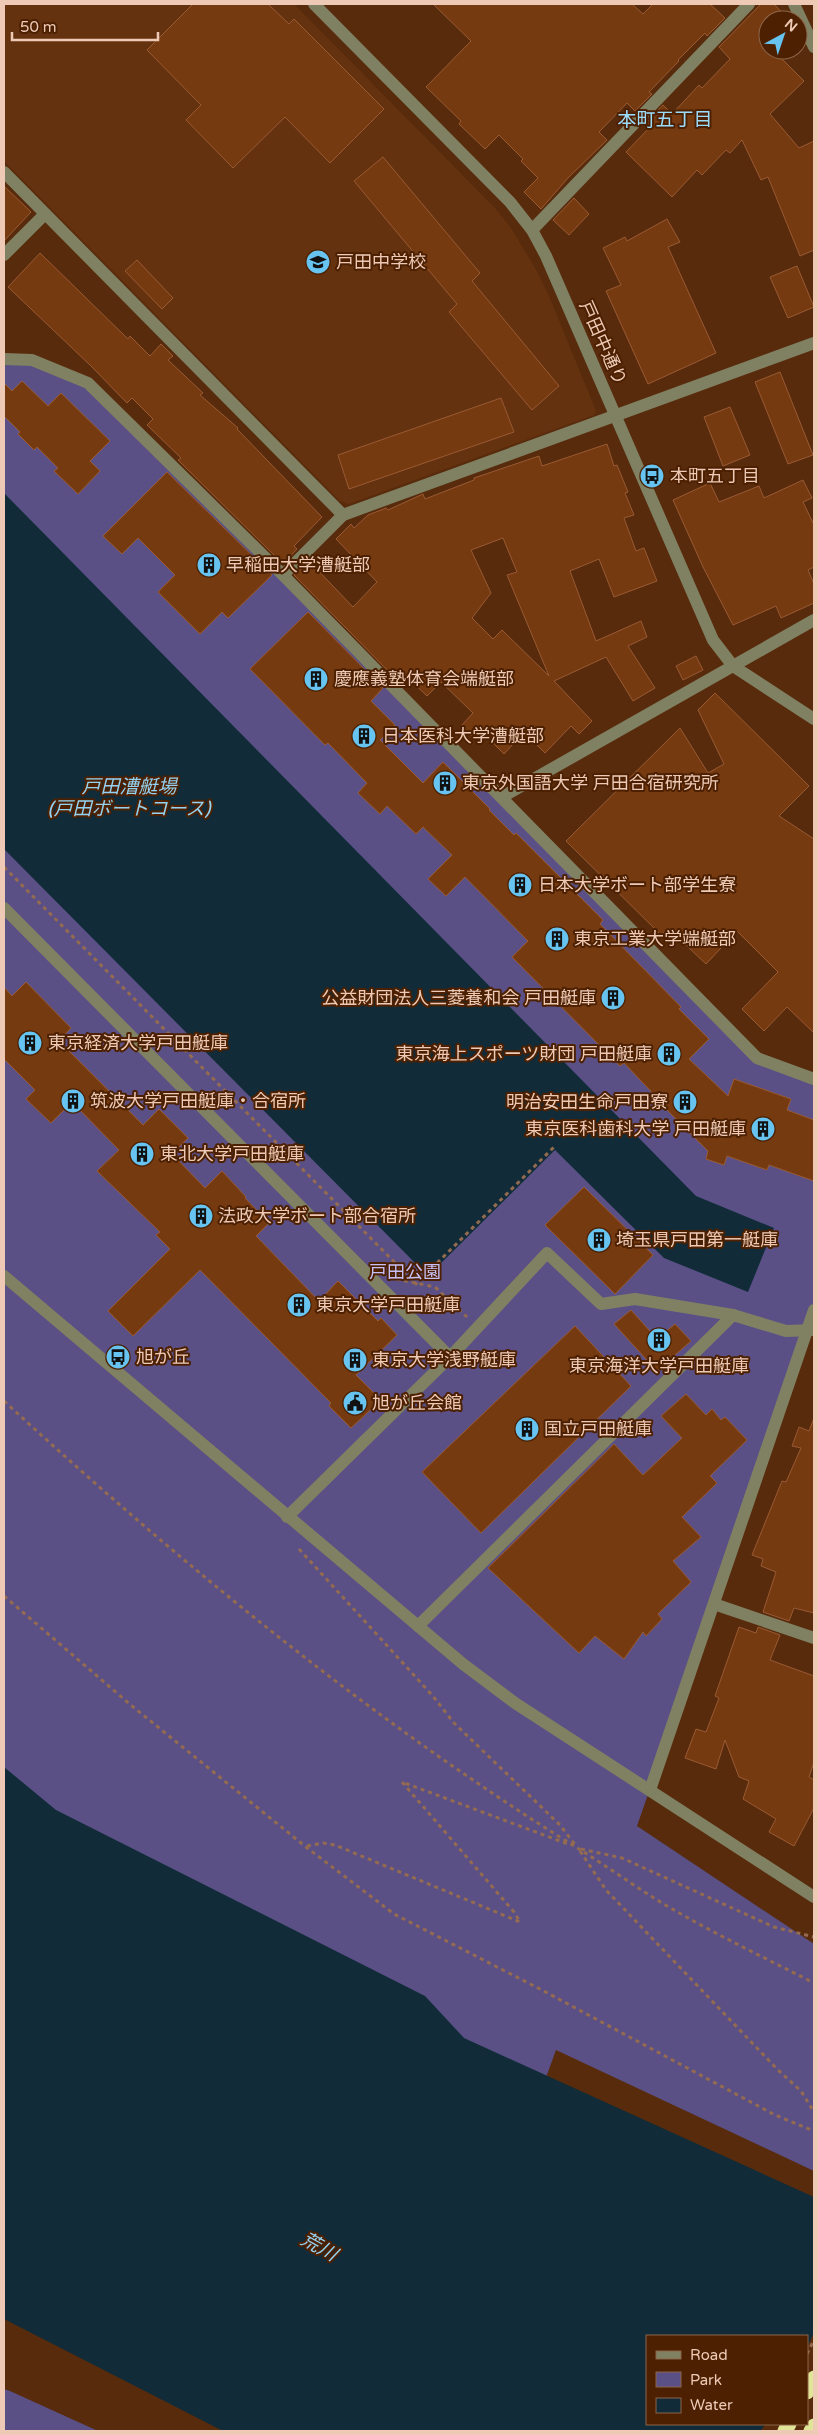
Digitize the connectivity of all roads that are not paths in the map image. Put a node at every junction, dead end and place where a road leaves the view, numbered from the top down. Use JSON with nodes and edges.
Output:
{"nodes":[{"id":1,"x":314,"y":4,"type":"edge"},
{"id":2,"x":749,"y":4,"type":"edge"},
{"id":3,"x":794,"y":4,"type":"edge"},
{"id":4,"x":814,"y":47,"type":"edge"},
{"id":5,"x":4,"y":172,"type":"edge"},
{"id":6,"x":45,"y":214,"type":"junction"},
{"id":7,"x":532,"y":230,"type":"junction"},
{"id":8,"x":4,"y":255,"type":"edge"},
{"id":9,"x":814,"y":343,"type":"edge"},
{"id":10,"x":4,"y":359,"type":"edge"},
{"id":11,"x":616,"y":415,"type":"junction"},
{"id":12,"x":342,"y":515,"type":"junction"},
{"id":13,"x":283,"y":575,"type":"junction"},
{"id":14,"x":814,"y":620,"type":"edge"},
{"id":15,"x":733,"y":666,"type":"junction"},
{"id":16,"x":814,"y":719,"type":"edge"},
{"id":17,"x":502,"y":796,"type":"junction"},
{"id":18,"x":4,"y":908,"type":"edge"},
{"id":19,"x":814,"y":1079,"type":"edge"},
{"id":20,"x":4,"y":1276,"type":"edge"},
{"id":21,"x":814,"y":1310,"type":"edge"},
{"id":22,"x":733,"y":1315,"type":"junction"},
{"id":23,"x":811,"y":1330,"type":"edge"},
{"id":24,"x":450,"y":1358,"type":"junction"},
{"id":25,"x":287,"y":1517,"type":"junction"},
{"id":26,"x":714,"y":1604,"type":"junction"},
{"id":27,"x":418,"y":1626,"type":"junction"},
{"id":28,"x":814,"y":1638,"type":"edge"},
{"id":29,"x":650,"y":1790,"type":"junction"},
{"id":30,"x":814,"y":1897,"type":"edge"},
{"id":31,"x":814,"y":2378,"type":"edge"},
{"id":32,"x":808,"y":2390,"type":"edge"},
{"id":33,"x":814,"y":2426,"type":"edge"},
{"id":34,"x":812,"y":2431,"type":"edge"}],
"edges":[{"from":1,"to":7,"type":"street","name":"戸田中通り"},
{"from":2,"to":7,"type":"street"},
{"from":3,"to":4,"type":"street"},
{"from":5,"to":6,"type":"street"},
{"from":6,"to":8,"type":"street"},
{"from":6,"to":12,"type":"street"},
{"from":7,"to":11,"type":"street","name":"戸田中通り"},
{"from":9,"to":11,"type":"street"},
{"from":10,"to":13,"type":"street"},
{"from":11,"to":12,"type":"street"},
{"from":11,"to":15,"type":"street","name":"戸田中通り"},
{"from":12,"to":13,"type":"street"},
{"from":13,"to":17,"type":"street"},
{"from":14,"to":15,"type":"street"},
{"from":15,"to":16,"type":"street","name":"戸田中通り"},
{"from":15,"to":17,"type":"street"},
{"from":17,"to":19,"type":"street"},
{"from":18,"to":24,"type":"street"},
{"from":20,"to":25,"type":"street"},
{"from":21,"to":23,"type":"street"},
{"from":22,"to":23,"type":"street"},
{"from":22,"to":24,"type":"street"},
{"from":22,"to":27,"type":"street"},
{"from":23,"to":26,"type":"street"},
{"from":24,"to":25,"type":"street"},
{"from":25,"to":27,"type":"street"},
{"from":26,"to":28,"type":"street"},
{"from":26,"to":29,"type":"street"},
{"from":27,"to":29,"type":"street"},
{"from":29,"to":30,"type":"street"},
{"from":31,"to":32,"type":"highway"},
{"from":33,"to":34,"type":"highway"}]}
